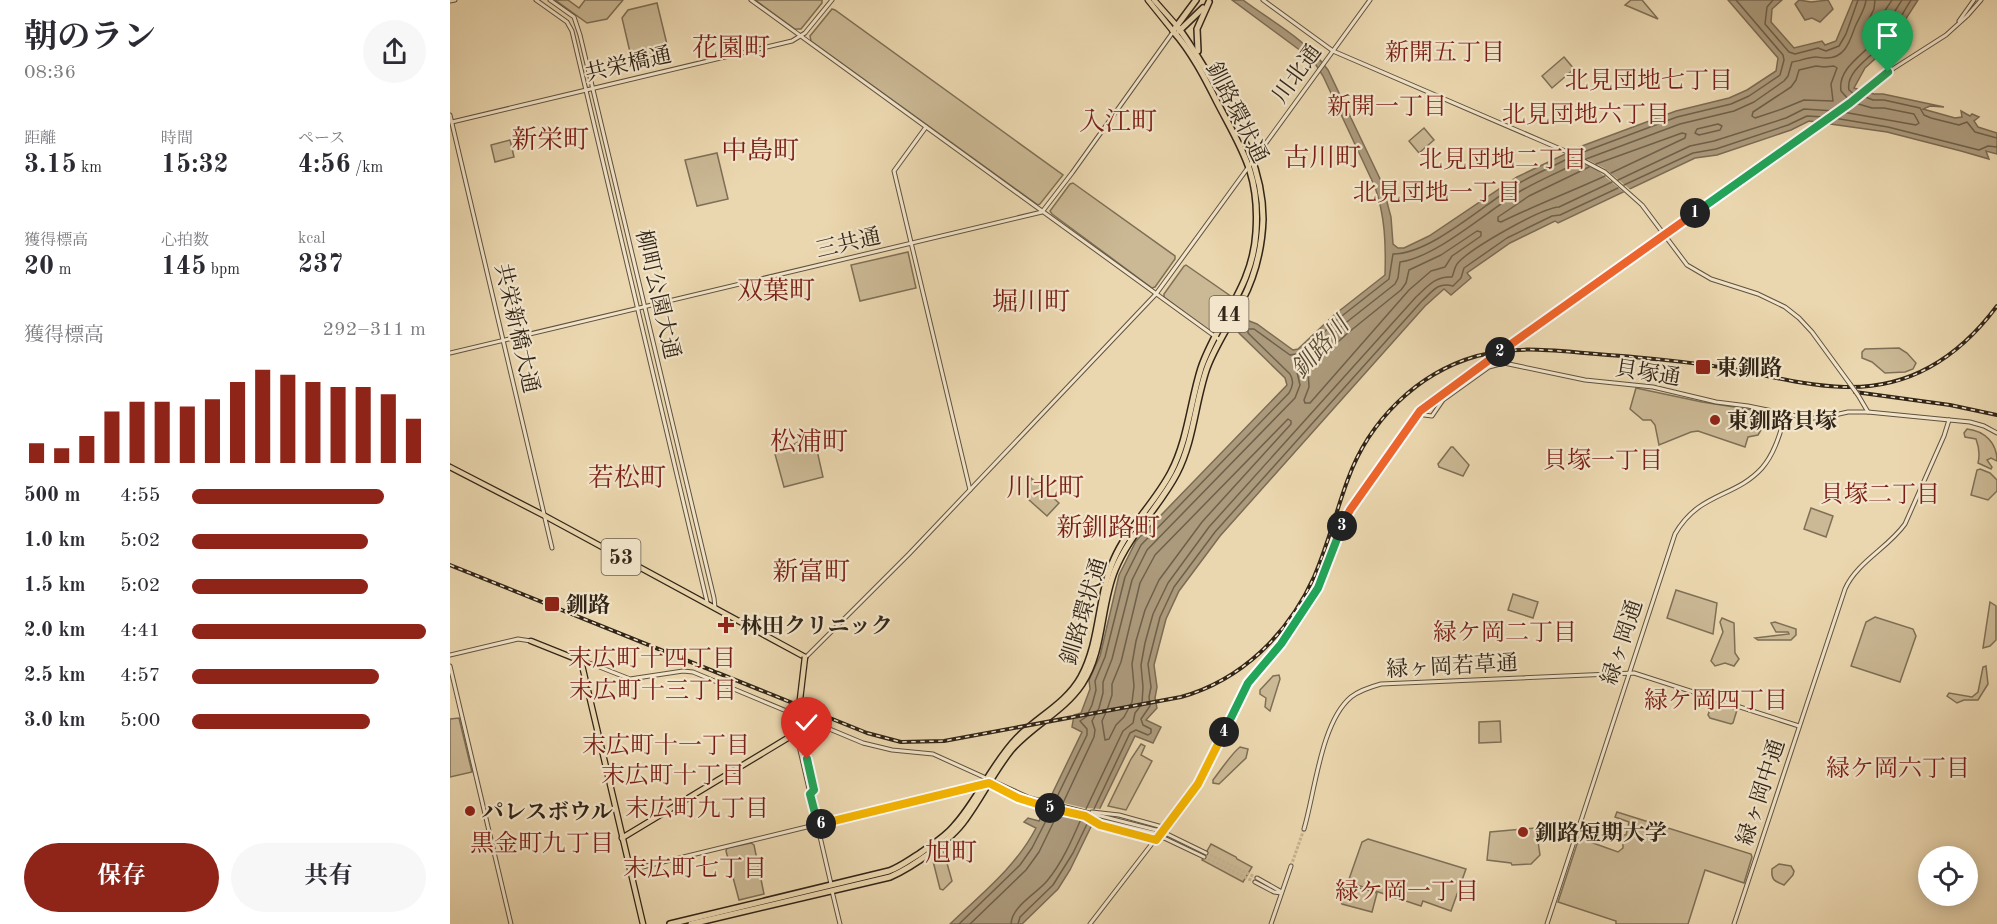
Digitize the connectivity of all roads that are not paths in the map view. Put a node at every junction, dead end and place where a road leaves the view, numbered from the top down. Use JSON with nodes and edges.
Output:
{"nodes":[{"id":1,"x":455,"y":0,"type":"edge"},
{"id":2,"x":536,"y":0,"type":"edge"},
{"id":3,"x":550,"y":0,"type":"edge"},
{"id":4,"x":751,"y":0,"type":"edge"},
{"id":5,"x":832,"y":0,"type":"edge"},
{"id":6,"x":1148,"y":0,"type":"edge"},
{"id":7,"x":1154,"y":0,"type":"edge"},
{"id":8,"x":1196,"y":0,"type":"edge"},
{"id":9,"x":1263,"y":0,"type":"edge"},
{"id":10,"x":1370,"y":0,"type":"edge"},
{"id":11,"x":1974,"y":0,"type":"edge"},
{"id":12,"x":1981,"y":0,"type":"edge"},
{"id":13,"x":450,"y":1,"type":"edge"},
{"id":14,"x":1209,"y":1,"type":"edge"},
{"id":15,"x":1954,"y":28,"type":"junction"},
{"id":16,"x":1175,"y":31,"type":"junction"},
{"id":17,"x":801,"y":36,"type":"junction"},
{"id":18,"x":1333,"y":51,"type":"junction"},
{"id":19,"x":1201,"y":62,"type":"junction"},
{"id":20,"x":592,"y":88,"type":"junction"},
{"id":21,"x":585,"y":89,"type":"junction"},
{"id":22,"x":450,"y":115,"type":"edge"},
{"id":23,"x":451,"y":122,"type":"edge"},
{"id":24,"x":926,"y":127,"type":"junction"},
{"id":25,"x":1253,"y":160,"type":"junction"},
{"id":26,"x":1250,"y":167,"type":"junction"},
{"id":27,"x":1042,"y":212,"type":"junction"},
{"id":28,"x":1664,"y":236,"type":"junction"},
{"id":29,"x":911,"y":244,"type":"junction"},
{"id":30,"x":1156,"y":294,"type":"junction"},
{"id":31,"x":645,"y":307,"type":"junction"},
{"id":32,"x":638,"y":309,"type":"junction"},
{"id":33,"x":1218,"y":339,"type":"junction"},
{"id":34,"x":503,"y":340,"type":"junction"},
{"id":35,"x":450,"y":353,"type":"edge"},
{"id":36,"x":1420,"y":411,"type":"junction"},
{"id":37,"x":1868,"y":412,"type":"junction"},
{"id":38,"x":1786,"y":414,"type":"junction"},
{"id":39,"x":1949,"y":420,"type":"junction"},
{"id":40,"x":1997,"y":433,"type":"edge"},
{"id":41,"x":450,"y":468,"type":"edge"},
{"id":42,"x":970,"y":490,"type":"junction"},
{"id":43,"x":545,"y":516,"type":"junction"},
{"id":44,"x":552,"y":548,"type":"dead end"},
{"id":45,"x":707,"y":604,"type":"junction"},
{"id":46,"x":715,"y":609,"type":"junction"},
{"id":47,"x":531,"y":641,"type":"joint"},
{"id":48,"x":450,"y":655,"type":"edge"},
{"id":49,"x":805,"y":657,"type":"junction"},
{"id":50,"x":581,"y":661,"type":"junction"},
{"id":51,"x":450,"y":666,"type":"edge"},
{"id":52,"x":1629,"y":673,"type":"junction"},
{"id":53,"x":1799,"y":726,"type":"junction"},
{"id":54,"x":796,"y":733,"type":"junction"},
{"id":55,"x":803,"y":740,"type":"dead end"},
{"id":56,"x":987,"y":781,"type":"junction"},
{"id":57,"x":810,"y":794,"type":"junction"},
{"id":58,"x":1086,"y":814,"type":"junction"},
{"id":59,"x":1102,"y":818,"type":"junction"},
{"id":60,"x":818,"y":825,"type":"junction"},
{"id":61,"x":1166,"y":828,"type":"junction"},
{"id":62,"x":1304,"y":829,"type":"tunnel mouth"},
{"id":63,"x":622,"y":838,"type":"junction"},
{"id":64,"x":1156,"y":840,"type":"junction"},
{"id":65,"x":1205,"y":855,"type":"tunnel mouth"},
{"id":66,"x":1291,"y":866,"type":"tunnel mouth"},
{"id":67,"x":630,"y":870,"type":"junction"},
{"id":68,"x":1256,"y":880,"type":"tunnel mouth"},
{"id":69,"x":832,"y":888,"type":"junction"},
{"id":70,"x":1281,"y":893,"type":"junction"},
{"id":71,"x":1093,"y":922,"type":"edge"},
{"id":72,"x":511,"y":924,"type":"edge"},
{"id":73,"x":643,"y":924,"type":"edge"},
{"id":74,"x":670,"y":924,"type":"edge"},
{"id":75,"x":691,"y":924,"type":"edge"},
{"id":76,"x":840,"y":924,"type":"edge"},
{"id":77,"x":1271,"y":924,"type":"edge"},
{"id":78,"x":1547,"y":924,"type":"edge"},
{"id":79,"x":1734,"y":924,"type":"edge"}],
"edges":[{"from":1,"to":13,"type":"street"},
{"from":2,"to":21,"type":"street","name":"柳町公園大通"},
{"from":3,"to":20,"type":"street","name":"柳町公園大通"},
{"from":4,"to":17,"type":"street"},
{"from":5,"to":17,"type":"street"},
{"from":6,"to":16,"type":"main road"},
{"from":7,"to":16,"type":"main road"},
{"from":8,"to":16,"type":"highway"},
{"from":9,"to":18,"type":"street"},
{"from":10,"to":18,"type":"street","name":"川北通"},
{"from":11,"to":15,"type":"street"},
{"from":12,"to":15,"type":"street"},
{"from":14,"to":16,"type":"highway","number":"44"},
{"from":14,"to":19,"type":"highway","number":"44"},
{"from":15,"to":28,"type":"street"},
{"from":16,"to":19,"type":"highway","name":"釧路環状通","number":"44"},
{"from":16,"to":26,"type":"highway","name":"釧路環状通","number":"44"},
{"from":16,"to":27,"type":"street"},
{"from":17,"to":20,"type":"street","name":"共栄橋通"},
{"from":17,"to":24,"type":"street"},
{"from":18,"to":25,"type":"street","name":"川北通"},
{"from":18,"to":28,"type":"street"},
{"from":19,"to":25,"type":"highway","name":"釧路環状通","number":"44"},
{"from":20,"to":21,"type":"street","name":"共栄橋通"},
{"from":20,"to":31,"type":"street","name":"柳町公園大通"},
{"from":21,"to":23,"type":"street","name":"共栄橋通"},
{"from":21,"to":32,"type":"street","name":"柳町公園大通"},
{"from":22,"to":23,"type":"street","name":"共栄新橋大通"},
{"from":23,"to":34,"type":"street","name":"共栄新橋大通"},
{"from":24,"to":27,"type":"street"},
{"from":24,"to":29,"type":"street"},
{"from":25,"to":26,"type":"street","name":"川北通"},
{"from":25,"to":33,"type":"highway","name":"釧路環状通","number":"44"},
{"from":26,"to":30,"type":"street","name":"川北通"},
{"from":26,"to":33,"type":"highway","name":"釧路環状通","number":"44"},
{"from":27,"to":29,"type":"street","name":"三共通"},
{"from":27,"to":30,"type":"street"},
{"from":28,"to":36,"type":"street","bridge":true},
{"from":28,"to":37,"type":"street","bridge":true},
{"from":29,"to":31,"type":"street","name":"三共通"},
{"from":29,"to":42,"type":"street"},
{"from":30,"to":33,"type":"street"},
{"from":30,"to":42,"type":"street","name":"川北通"},
{"from":31,"to":32,"type":"street","name":"三共通"},
{"from":31,"to":46,"type":"street","name":"柳町公園大通"},
{"from":32,"to":34,"type":"street","name":"三共通"},
{"from":32,"to":45,"type":"street","name":"柳町公園大通"},
{"from":33,"to":56,"type":"highway","name":"釧路環状通","number":"44"},
{"from":34,"to":35,"type":"street","name":"三共通"},
{"from":34,"to":43,"type":"street","name":"共栄新橋大通"},
{"from":36,"to":38,"type":"street","name":"貝塚通"},
{"from":36,"to":61,"type":"street"},
{"from":37,"to":38,"type":"street","name":"貝塚通"},
{"from":37,"to":39,"type":"street","name":"貝塚通"},
{"from":38,"to":52,"type":"street","name":"緑ヶ岡通"},
{"from":39,"to":40,"type":"street","name":"貝塚通"},
{"from":39,"to":53,"type":"street","name":"緑ヶ岡中通"},
{"from":41,"to":43,"type":"main road","number":"53"},
{"from":42,"to":49,"type":"street","name":"川北通"},
{"from":43,"to":44,"type":"street","name":"共栄新橋大通"},
{"from":43,"to":45,"type":"main road","number":"53"},
{"from":45,"to":46,"type":"main road","number":"53"},
{"from":46,"to":49,"type":"main road","number":"53"},
{"from":47,"to":48,"type":"street"},
{"from":47,"to":50,"type":"main road"},
{"from":49,"to":54,"type":"main road","bridge":true},
{"from":50,"to":56,"type":"street"},
{"from":50,"to":63,"type":"main road"},
{"from":51,"to":72,"type":"street"},
{"from":52,"to":53,"type":"street","name":"緑ヶ岡若草通"},
{"from":52,"to":62,"type":"street","name":"緑ヶ岡若草通"},
{"from":52,"to":78,"type":"street","name":"緑ヶ岡通"},
{"from":53,"to":79,"type":"street","name":"緑ヶ岡中通"},
{"from":54,"to":57,"type":"street"},
{"from":54,"to":63,"type":"main road"},
{"from":55,"to":57,"type":"street"},
{"from":56,"to":58,"type":"street"},
{"from":56,"to":60,"type":"street"},
{"from":56,"to":69,"type":"highway","name":"釧路環状通","number":"44"},
{"from":57,"to":60,"type":"street"},
{"from":58,"to":59,"type":"street"},
{"from":58,"to":59,"type":"street"},
{"from":59,"to":61,"type":"street"},
{"from":59,"to":64,"type":"street"},
{"from":59,"to":65,"type":"street","bridge":true},
{"from":60,"to":67,"type":"street"},
{"from":60,"to":69,"type":"street"},
{"from":61,"to":64,"type":"street"},
{"from":63,"to":67,"type":"main road"},
{"from":64,"to":71,"type":"street"},
{"from":66,"to":70,"type":"street"},
{"from":67,"to":73,"type":"main road"},
{"from":68,"to":70,"type":"street"},
{"from":69,"to":74,"type":"highway","name":"釧路環状通","number":"44"},
{"from":69,"to":75,"type":"highway","name":"釧路環状通","number":"44"},
{"from":69,"to":76,"type":"street"},
{"from":70,"to":77,"type":"street"}]}
